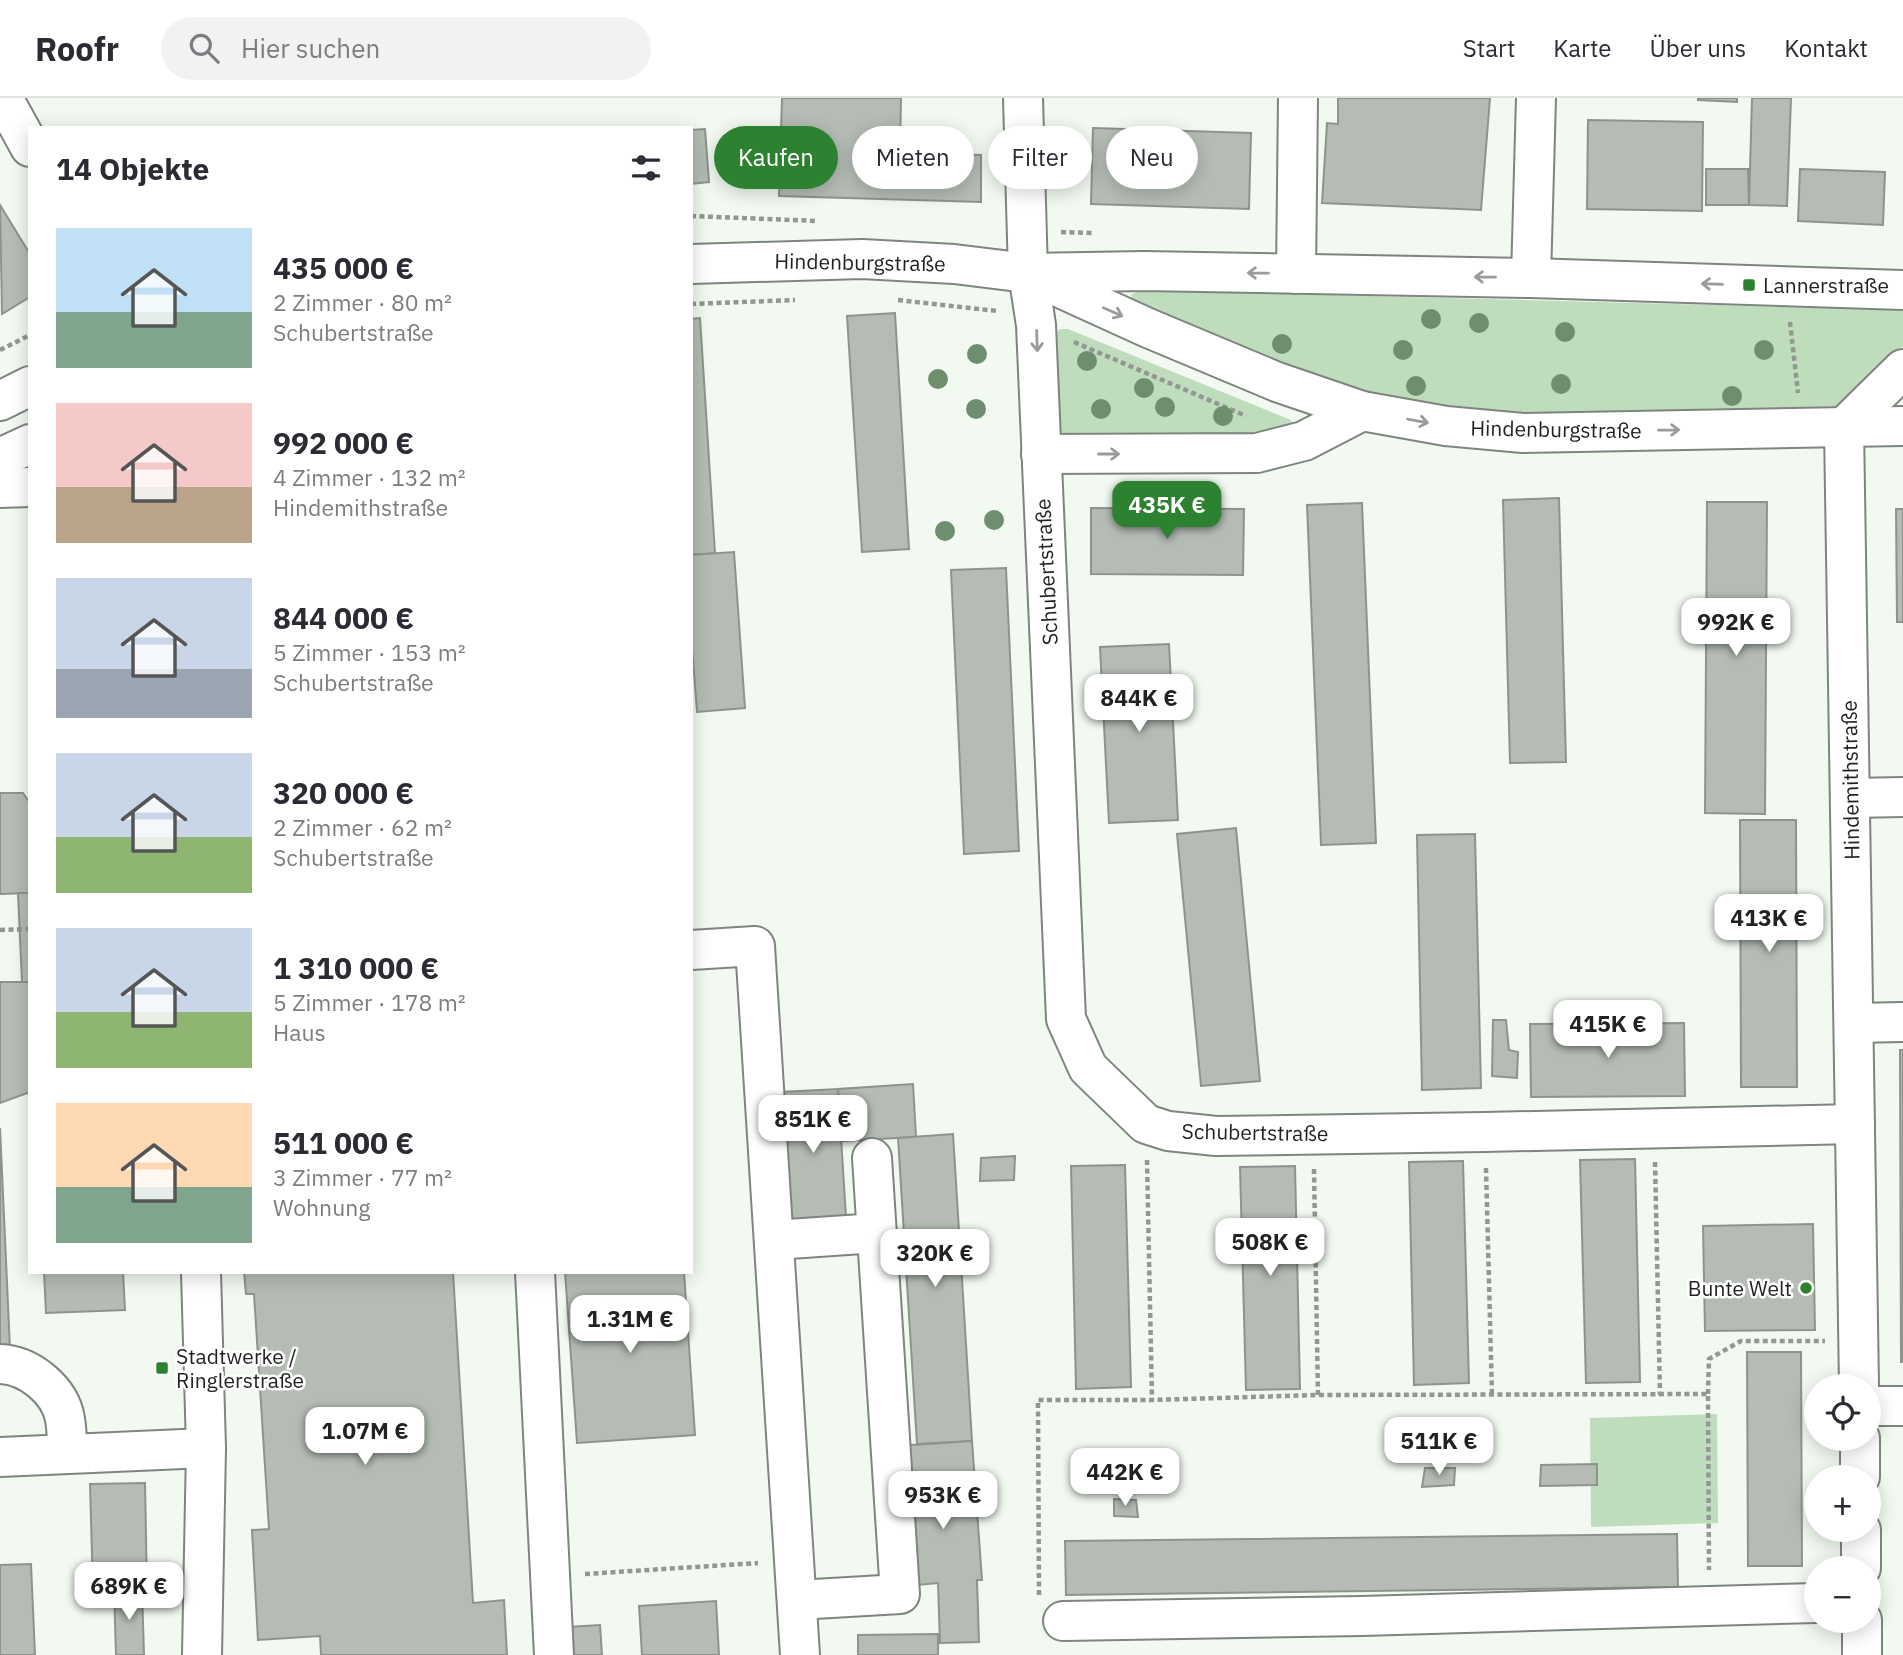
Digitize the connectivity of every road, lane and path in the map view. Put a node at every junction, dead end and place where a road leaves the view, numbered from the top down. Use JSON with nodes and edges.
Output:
{"nodes":[{"id":1,"x":4,"y":98,"type":"edge"},
{"id":2,"x":1023,"y":98,"type":"edge"},
{"id":3,"x":1298,"y":98,"type":"edge"},
{"id":4,"x":1536,"y":98,"type":"edge"},
{"id":5,"x":31,"y":126,"type":"edge"},
{"id":6,"x":28,"y":143,"type":"edge"},
{"id":7,"x":693,"y":264,"type":"edge"},
{"id":8,"x":1028,"y":273,"type":"junction"},
{"id":9,"x":1296,"y":274,"type":"junction"},
{"id":10,"x":1531,"y":278,"type":"junction"},
{"id":11,"x":1786,"y":285,"type":"junction"},
{"id":12,"x":1903,"y":290,"type":"edge"},
{"id":13,"x":28,"y":335,"type":"edge"},
{"id":14,"x":0,"y":349,"type":"edge"},
{"id":15,"x":1903,"y":369,"type":"edge"},
{"id":16,"x":28,"y":387,"type":"edge"},
{"id":17,"x":0,"y":401,"type":"edge"},
{"id":18,"x":1362,"y":411,"type":"junction"},
{"id":19,"x":1903,"y":426,"type":"edge"},
{"id":20,"x":1844,"y":427,"type":"junction"},
{"id":21,"x":1802,"y":428,"type":"junction"},
{"id":22,"x":28,"y":445,"type":"edge"},
{"id":23,"x":1041,"y":454,"type":"junction"},
{"id":24,"x":0,"y":458,"type":"edge"},
{"id":25,"x":28,"y":487,"type":"edge"},
{"id":26,"x":0,"y":488,"type":"edge"},
{"id":27,"x":1903,"y":797,"type":"edge"},
{"id":28,"x":1850,"y":798,"type":"junction"},
{"id":29,"x":0,"y":929,"type":"edge"},
{"id":30,"x":28,"y":929,"type":"edge"},
{"id":31,"x":693,"y":950,"type":"edge"},
{"id":32,"x":1854,"y":1023,"type":"junction"},
{"id":33,"x":1903,"y":1023,"type":"edge"},
{"id":34,"x":1146,"y":1124,"type":"junction"},
{"id":35,"x":1855,"y":1124,"type":"junction"},
{"id":36,"x":1654,"y":1129,"type":"junction"},
{"id":37,"x":1485,"y":1132,"type":"junction"},
{"id":38,"x":1313,"y":1133,"type":"junction"},
{"id":39,"x":873,"y":1157,"type":"dead end"},
{"id":40,"x":877,"y":1234,"type":"junction"},
{"id":41,"x":774,"y":1240,"type":"junction"},
{"id":42,"x":201,"y":1274,"type":"edge"},
{"id":43,"x":535,"y":1274,"type":"edge"},
{"id":44,"x":1858,"y":1341,"type":"junction"},
{"id":45,"x":0,"y":1364,"type":"edge"},
{"id":46,"x":1859,"y":1374,"type":"edge"},
{"id":47,"x":1708,"y":1394,"type":"junction"},
{"id":48,"x":1318,"y":1395,"type":"junction"},
{"id":49,"x":1660,"y":1395,"type":"junction"},
{"id":50,"x":1492,"y":1396,"type":"junction"},
{"id":51,"x":1152,"y":1400,"type":"junction"},
{"id":52,"x":1881,"y":1406,"type":"edge"},
{"id":53,"x":1903,"y":1406,"type":"edge"},
{"id":54,"x":206,"y":1448,"type":"junction"},
{"id":55,"x":67,"y":1453,"type":"junction"},
{"id":56,"x":0,"y":1457,"type":"edge"},
{"id":57,"x":794,"y":1561,"type":"junction"},
{"id":58,"x":551,"y":1576,"type":"junction"},
{"id":59,"x":796,"y":1600,"type":"junction"},
{"id":60,"x":1804,"y":1603,"type":"edge"},
{"id":61,"x":1709,"y":1606,"type":"junction"},
{"id":62,"x":1063,"y":1621,"type":"joint"},
{"id":63,"x":1861,"y":1633,"type":"edge"},
{"id":64,"x":202,"y":1655,"type":"edge"},
{"id":65,"x":554,"y":1655,"type":"edge"},
{"id":66,"x":800,"y":1655,"type":"edge"},
{"id":67,"x":1862,"y":1655,"type":"edge"}],
"edges":[{"from":1,"to":5,"type":"street"},
{"from":1,"to":6,"type":"street"},
{"from":2,"to":8,"type":"street","name":"Schubertstraße"},
{"from":3,"to":9,"type":"street"},
{"from":4,"to":10,"type":"street"},
{"from":7,"to":8,"type":"street","name":"Hindenburgstraße"},
{"from":9,"to":8,"type":"street","name":"Hindenburgstraße","one_way":true},
{"from":8,"to":18,"type":"street","name":"Hindenburgstraße","one_way":true},
{"from":8,"to":23,"type":"street","name":"Schubertstraße","one_way":true},
{"from":10,"to":9,"type":"street","name":"Hindenburgstraße","one_way":true},
{"from":11,"to":10,"type":"street","name":"Hindenburgstraße","one_way":true},
{"from":11,"to":12,"type":"street","name":"Hindenburgstraße"},
{"from":11,"to":21,"type":"path"},
{"from":13,"to":14,"type":"path"},
{"from":15,"to":20,"type":"street"},
{"from":16,"to":17,"type":"street"},
{"from":18,"to":21,"type":"street","name":"Hindenburgstraße","one_way":true},
{"from":23,"to":18,"type":"street","one_way":true},
{"from":19,"to":20,"type":"street","name":"Hindenburgstraße"},
{"from":20,"to":21,"type":"street","name":"Hindenburgstraße"},
{"from":20,"to":28,"type":"street","name":"Hindemithstraße"},
{"from":22,"to":24,"type":"street"},
{"from":23,"to":34,"type":"street","name":"Schubertstraße"},
{"from":25,"to":26,"type":"street"},
{"from":27,"to":28,"type":"street"},
{"from":28,"to":32,"type":"street","name":"Hindemithstraße"},
{"from":29,"to":30,"type":"path"},
{"from":31,"to":41,"type":"street"},
{"from":32,"to":33,"type":"street"},
{"from":32,"to":35,"type":"street","name":"Hindemithstraße"},
{"from":34,"to":38,"type":"street","name":"Schubertstraße"},
{"from":34,"to":51,"type":"path"},
{"from":35,"to":36,"type":"street","name":"Schubertstraße"},
{"from":35,"to":44,"type":"street","name":"Hindemithstraße"},
{"from":36,"to":37,"type":"street","name":"Schubertstraße"},
{"from":36,"to":49,"type":"path"},
{"from":37,"to":38,"type":"street","name":"Schubertstraße"},
{"from":37,"to":50,"type":"path"},
{"from":38,"to":48,"type":"path"},
{"from":39,"to":40,"type":"street"},
{"from":40,"to":41,"type":"street"},
{"from":40,"to":59,"type":"street"},
{"from":41,"to":57,"type":"street"},
{"from":42,"to":54,"type":"street"},
{"from":43,"to":58,"type":"street"},
{"from":44,"to":46,"type":"street","name":"Hindemithstraße"},
{"from":44,"to":47,"type":"path"},
{"from":45,"to":55,"type":"street"},
{"from":47,"to":49,"type":"path"},
{"from":47,"to":61,"type":"path"},
{"from":48,"to":50,"type":"path"},
{"from":48,"to":51,"type":"path"},
{"from":49,"to":50,"type":"path"},
{"from":51,"to":62,"type":"path"},
{"from":52,"to":53,"type":"street"},
{"from":54,"to":55,"type":"street"},
{"from":54,"to":64,"type":"street"},
{"from":55,"to":56,"type":"street"},
{"from":57,"to":58,"type":"path"},
{"from":57,"to":59,"type":"street"},
{"from":58,"to":65,"type":"street"},
{"from":59,"to":66,"type":"street"},
{"from":60,"to":61,"type":"street"},
{"from":61,"to":62,"type":"street"},
{"from":63,"to":67,"type":"street"}]}
